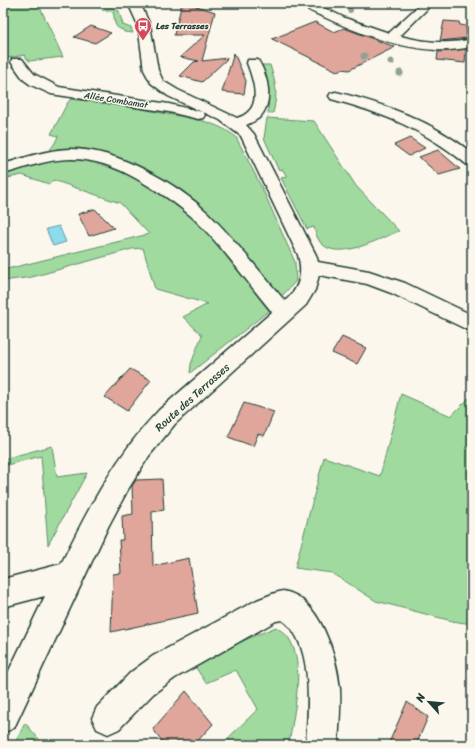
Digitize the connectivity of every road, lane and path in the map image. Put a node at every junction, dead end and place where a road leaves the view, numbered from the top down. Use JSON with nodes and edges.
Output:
{"nodes":[{"id":1,"x":134,"y":3,"type":"edge"},
{"id":2,"x":306,"y":3,"type":"edge"},
{"id":3,"x":424,"y":3,"type":"edge"},
{"id":4,"x":392,"y":37,"type":"junction"},
{"id":5,"x":472,"y":43,"type":"edge"},
{"id":6,"x":17,"y":62,"type":"dead end"},
{"id":7,"x":253,"y":64,"type":"dead end"},
{"id":8,"x":336,"y":96,"type":"dead end"},
{"id":9,"x":230,"y":120,"type":"junction"},
{"id":10,"x":472,"y":161,"type":"edge"},
{"id":11,"x":3,"y":169,"type":"edge"},
{"id":12,"x":310,"y":267,"type":"junction"},
{"id":13,"x":284,"y":313,"type":"junction"},
{"id":14,"x":472,"y":324,"type":"edge"},
{"id":15,"x":70,"y":576,"type":"junction"},
{"id":16,"x":3,"y":593,"type":"edge"},
{"id":17,"x":3,"y":717,"type":"edge"},
{"id":18,"x":108,"y":718,"type":"dead end"},
{"id":19,"x":322,"y":745,"type":"edge"}],
"edges":[{"from":1,"to":9,"type":"street"},
{"from":2,"to":4,"type":"street"},
{"from":3,"to":4,"type":"street"},
{"from":4,"to":5,"type":"street"},
{"from":6,"to":9,"type":"street","name":"Allée Combamat"},
{"from":7,"to":9,"type":"street"},
{"from":8,"to":10,"type":"street"},
{"from":9,"to":12,"type":"street","name":"Route des Terrasses"},
{"from":11,"to":13,"type":"street"},
{"from":12,"to":13,"type":"street","name":"Route des Terrasses"},
{"from":12,"to":14,"type":"street"},
{"from":13,"to":15,"type":"street","name":"Route des Terrasses"},
{"from":15,"to":16,"type":"street"},
{"from":15,"to":17,"type":"street","name":"Route des Terrasses"},
{"from":18,"to":19,"type":"street"}]}
